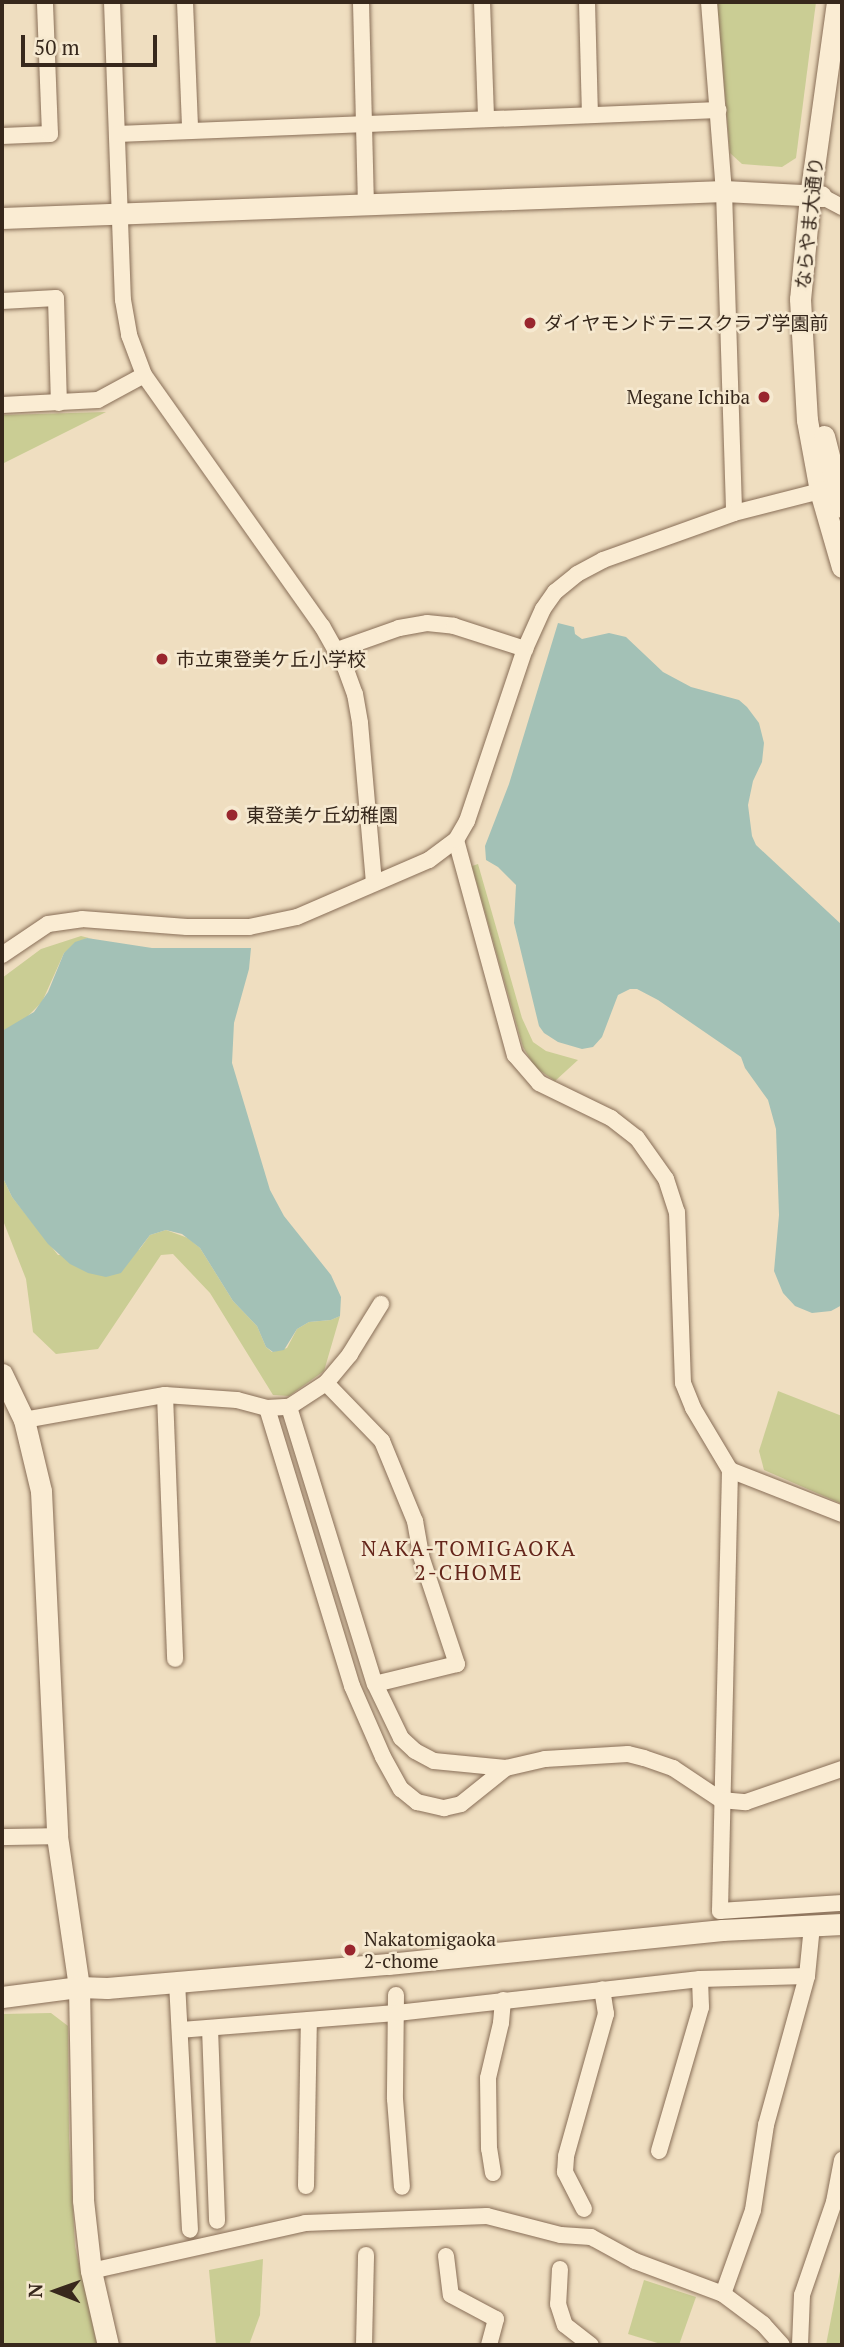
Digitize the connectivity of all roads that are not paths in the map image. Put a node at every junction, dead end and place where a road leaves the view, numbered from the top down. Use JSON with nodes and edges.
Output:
{"nodes":[{"id":1,"x":45,"y":2,"type":"edge"},
{"id":2,"x":112,"y":2,"type":"edge"},
{"id":3,"x":185,"y":2,"type":"edge"},
{"id":4,"x":361,"y":2,"type":"edge"},
{"id":5,"x":482,"y":2,"type":"edge"},
{"id":6,"x":587,"y":2,"type":"edge"},
{"id":7,"x":709,"y":2,"type":"edge"},
{"id":8,"x":837,"y":2,"type":"edge"},
{"id":9,"x":842,"y":55,"type":"edge"},
{"id":10,"x":719,"y":110,"type":"junction"},
{"id":11,"x":590,"y":116,"type":"junction"},
{"id":12,"x":486,"y":119,"type":"junction"},
{"id":13,"x":365,"y":124,"type":"junction"},
{"id":14,"x":190,"y":129,"type":"junction"},
{"id":15,"x":117,"y":134,"type":"junction"},
{"id":16,"x":2,"y":136,"type":"edge"},
{"id":17,"x":724,"y":191,"type":"junction"},
{"id":18,"x":815,"y":196,"type":"junction"},
{"id":19,"x":366,"y":205,"type":"junction"},
{"id":20,"x":842,"y":206,"type":"edge"},
{"id":21,"x":121,"y":213,"type":"junction"},
{"id":22,"x":2,"y":218,"type":"edge"},
{"id":23,"x":2,"y":301,"type":"edge"},
{"id":24,"x":144,"y":375,"type":"junction"},
{"id":25,"x":59,"y":403,"type":"junction"},
{"id":26,"x":2,"y":405,"type":"edge"},
{"id":27,"x":820,"y":491,"type":"junction"},
{"id":28,"x":842,"y":503,"type":"edge"},
{"id":29,"x":734,"y":513,"type":"junction"},
{"id":30,"x":842,"y":567,"type":"edge"},
{"id":31,"x":525,"y":649,"type":"junction"},
{"id":32,"x":337,"y":650,"type":"junction"},
{"id":33,"x":456,"y":840,"type":"junction"},
{"id":34,"x":374,"y":882,"type":"junction"},
{"id":35,"x":2,"y":955,"type":"edge"},
{"id":36,"x":381,"y":1304,"type":"dead end"},
{"id":37,"x":2,"y":1374,"type":"edge"},
{"id":38,"x":326,"y":1383,"type":"junction"},
{"id":39,"x":165,"y":1395,"type":"junction"},
{"id":40,"x":289,"y":1407,"type":"junction"},
{"id":41,"x":267,"y":1408,"type":"junction"},
{"id":42,"x":24,"y":1420,"type":"junction"},
{"id":43,"x":730,"y":1470,"type":"junction"},
{"id":44,"x":842,"y":1514,"type":"edge"},
{"id":45,"x":175,"y":1658,"type":"dead end"},
{"id":46,"x":375,"y":1684,"type":"junction"},
{"id":47,"x":506,"y":1768,"type":"junction"},
{"id":48,"x":842,"y":1769,"type":"edge"},
{"id":49,"x":722,"y":1800,"type":"junction"},
{"id":50,"x":57,"y":1836,"type":"junction"},
{"id":51,"x":2,"y":1837,"type":"edge"},
{"id":52,"x":842,"y":1903,"type":"edge"},
{"id":53,"x":842,"y":1924,"type":"edge"},
{"id":54,"x":811,"y":1926,"type":"junction"},
{"id":55,"x":807,"y":1976,"type":"junction"},
{"id":56,"x":699,"y":1979,"type":"junction"},
{"id":57,"x":177,"y":1982,"type":"junction"},
{"id":58,"x":79,"y":1987,"type":"junction"},
{"id":59,"x":602,"y":1989,"type":"junction"},
{"id":60,"x":396,"y":1995,"type":"dead end"},
{"id":61,"x":2,"y":1997,"type":"edge"},
{"id":62,"x":503,"y":2000,"type":"junction"},
{"id":63,"x":397,"y":2013,"type":"junction"},
{"id":64,"x":309,"y":2020,"type":"junction"},
{"id":65,"x":210,"y":2028,"type":"junction"},
{"id":66,"x":180,"y":2030,"type":"junction"},
{"id":67,"x":659,"y":2151,"type":"dead end"},
{"id":68,"x":842,"y":2160,"type":"edge"},
{"id":69,"x":493,"y":2174,"type":"dead end"},
{"id":70,"x":306,"y":2186,"type":"dead end"},
{"id":71,"x":402,"y":2187,"type":"dead end"},
{"id":72,"x":584,"y":2209,"type":"dead end"},
{"id":73,"x":217,"y":2221,"type":"dead end"},
{"id":74,"x":190,"y":2230,"type":"dead end"},
{"id":75,"x":366,"y":2255,"type":"dead end"},
{"id":76,"x":446,"y":2256,"type":"dead end"},
{"id":77,"x":560,"y":2269,"type":"dead end"},
{"id":78,"x":91,"y":2271,"type":"junction"},
{"id":79,"x":723,"y":2294,"type":"junction"},
{"id":80,"x":108,"y":2345,"type":"edge"},
{"id":81,"x":364,"y":2345,"type":"edge"},
{"id":82,"x":489,"y":2345,"type":"edge"},
{"id":83,"x":591,"y":2345,"type":"edge"},
{"id":84,"x":782,"y":2345,"type":"edge"},
{"id":85,"x":800,"y":2345,"type":"edge"}],
"edges":[{"from":1,"to":16,"type":"street"},
{"from":2,"to":15,"type":"street"},
{"from":3,"to":14,"type":"street"},
{"from":4,"to":13,"type":"street"},
{"from":5,"to":12,"type":"street"},
{"from":6,"to":11,"type":"street"},
{"from":7,"to":10,"type":"street"},
{"from":8,"to":18,"type":"street","name":"ならやま大通り"},
{"from":9,"to":18,"type":"street"},
{"from":10,"to":11,"type":"street"},
{"from":10,"to":17,"type":"street"},
{"from":11,"to":12,"type":"street"},
{"from":12,"to":13,"type":"street"},
{"from":13,"to":14,"type":"street"},
{"from":13,"to":19,"type":"street"},
{"from":14,"to":15,"type":"street"},
{"from":15,"to":21,"type":"street"},
{"from":17,"to":18,"type":"street"},
{"from":17,"to":19,"type":"street"},
{"from":17,"to":29,"type":"street"},
{"from":18,"to":20,"type":"street"},
{"from":18,"to":27,"type":"street","name":"ならやま大通り"},
{"from":18,"to":28,"type":"street"},
{"from":19,"to":21,"type":"street"},
{"from":21,"to":22,"type":"street"},
{"from":21,"to":24,"type":"street"},
{"from":23,"to":25,"type":"street"},
{"from":24,"to":25,"type":"street"},
{"from":24,"to":32,"type":"street"},
{"from":25,"to":26,"type":"street"},
{"from":27,"to":28,"type":"street"},
{"from":27,"to":29,"type":"street"},
{"from":27,"to":30,"type":"street","name":"ならやま大通り"},
{"from":29,"to":31,"type":"street"},
{"from":31,"to":32,"type":"street"},
{"from":31,"to":33,"type":"street"},
{"from":32,"to":34,"type":"street"},
{"from":33,"to":34,"type":"street"},
{"from":33,"to":43,"type":"street"},
{"from":34,"to":35,"type":"street"},
{"from":36,"to":38,"type":"street"},
{"from":37,"to":42,"type":"street"},
{"from":38,"to":40,"type":"street"},
{"from":38,"to":46,"type":"street"},
{"from":39,"to":41,"type":"street"},
{"from":39,"to":42,"type":"street"},
{"from":39,"to":45,"type":"street"},
{"from":40,"to":41,"type":"street"},
{"from":40,"to":46,"type":"street"},
{"from":41,"to":47,"type":"street"},
{"from":42,"to":50,"type":"street"},
{"from":43,"to":44,"type":"street"},
{"from":43,"to":49,"type":"street"},
{"from":46,"to":47,"type":"street"},
{"from":47,"to":49,"type":"street"},
{"from":48,"to":49,"type":"street"},
{"from":49,"to":52,"type":"street"},
{"from":50,"to":51,"type":"street"},
{"from":50,"to":58,"type":"street"},
{"from":53,"to":54,"type":"street"},
{"from":54,"to":55,"type":"street"},
{"from":54,"to":57,"type":"street"},
{"from":55,"to":56,"type":"street"},
{"from":55,"to":79,"type":"street"},
{"from":56,"to":59,"type":"street"},
{"from":56,"to":67,"type":"street"},
{"from":57,"to":58,"type":"street"},
{"from":57,"to":66,"type":"street"},
{"from":58,"to":61,"type":"street"},
{"from":58,"to":78,"type":"street"},
{"from":59,"to":62,"type":"street"},
{"from":59,"to":72,"type":"street"},
{"from":60,"to":63,"type":"street"},
{"from":62,"to":63,"type":"street"},
{"from":62,"to":69,"type":"street"},
{"from":63,"to":64,"type":"street"},
{"from":63,"to":71,"type":"street"},
{"from":64,"to":65,"type":"street"},
{"from":64,"to":70,"type":"street"},
{"from":65,"to":66,"type":"street"},
{"from":65,"to":73,"type":"street"},
{"from":66,"to":74,"type":"street"},
{"from":68,"to":85,"type":"street"},
{"from":75,"to":81,"type":"street"},
{"from":76,"to":82,"type":"street"},
{"from":77,"to":83,"type":"street"},
{"from":78,"to":79,"type":"street"},
{"from":78,"to":80,"type":"street"},
{"from":79,"to":84,"type":"street"}]}
